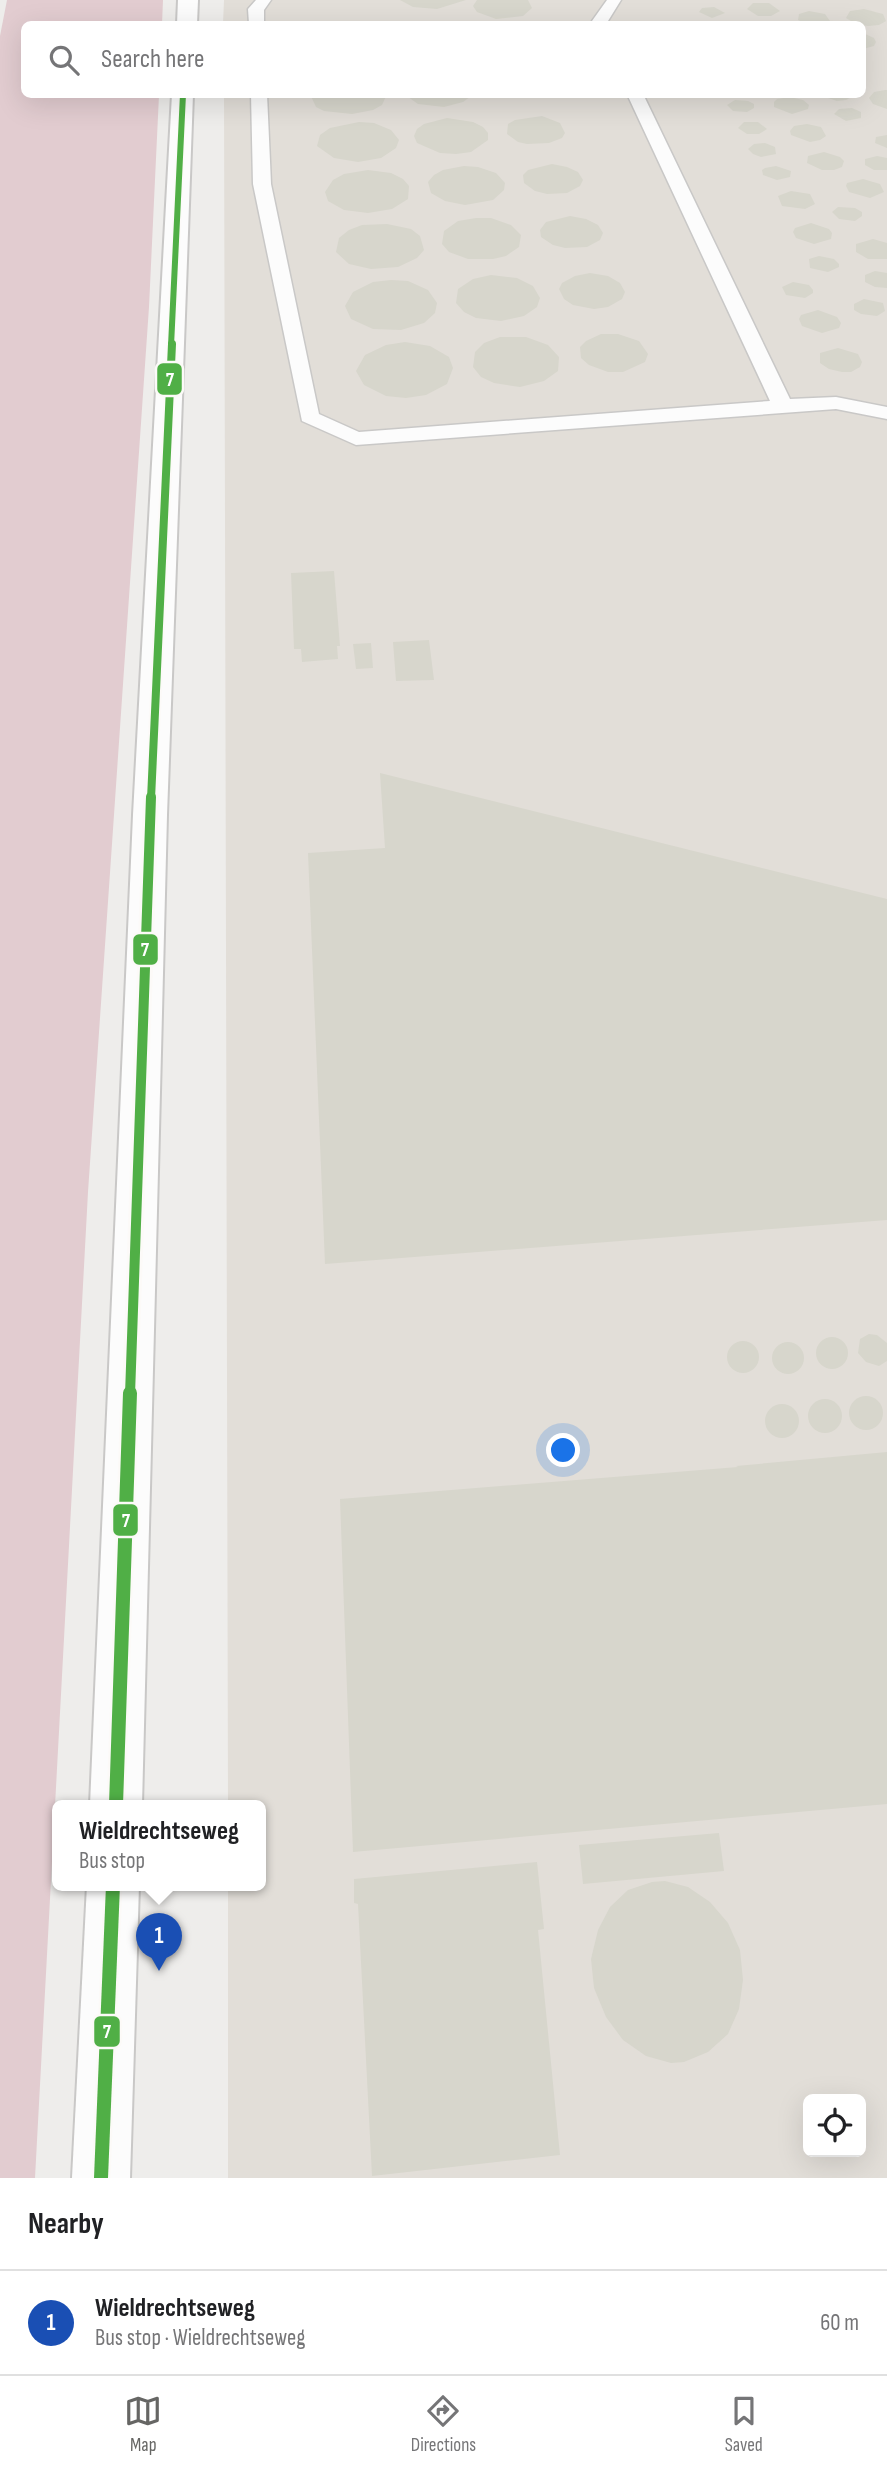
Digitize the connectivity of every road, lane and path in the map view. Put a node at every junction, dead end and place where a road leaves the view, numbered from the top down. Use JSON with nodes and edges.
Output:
{"nodes":[{"id":1,"x":188,"y":0,"type":"edge"},
{"id":2,"x":264,"y":0,"type":"edge"},
{"id":3,"x":614,"y":0,"type":"edge"},
{"id":4,"x":187,"y":21,"type":"edge"},
{"id":5,"x":257,"y":21,"type":"edge"},
{"id":6,"x":600,"y":21,"type":"edge"},
{"id":7,"x":183,"y":98,"type":"edge"},
{"id":8,"x":259,"y":98,"type":"edge"},
{"id":9,"x":637,"y":98,"type":"edge"},
{"id":10,"x":783,"y":406,"type":"junction"},
{"id":11,"x":887,"y":413,"type":"edge"},
{"id":12,"x":116,"y":1800,"type":"edge"},
{"id":13,"x":113,"y":1891,"type":"edge"},
{"id":14,"x":101,"y":2178,"type":"edge"}],
"edges":[{"from":1,"to":4,"type":"street"},
{"from":2,"to":5,"type":"lane"},
{"from":3,"to":6,"type":"lane"},
{"from":7,"to":12,"type":"street"},
{"from":8,"to":10,"type":"lane"},
{"from":9,"to":10,"type":"lane"},
{"from":10,"to":11,"type":"lane"},
{"from":13,"to":14,"type":"street"}]}
